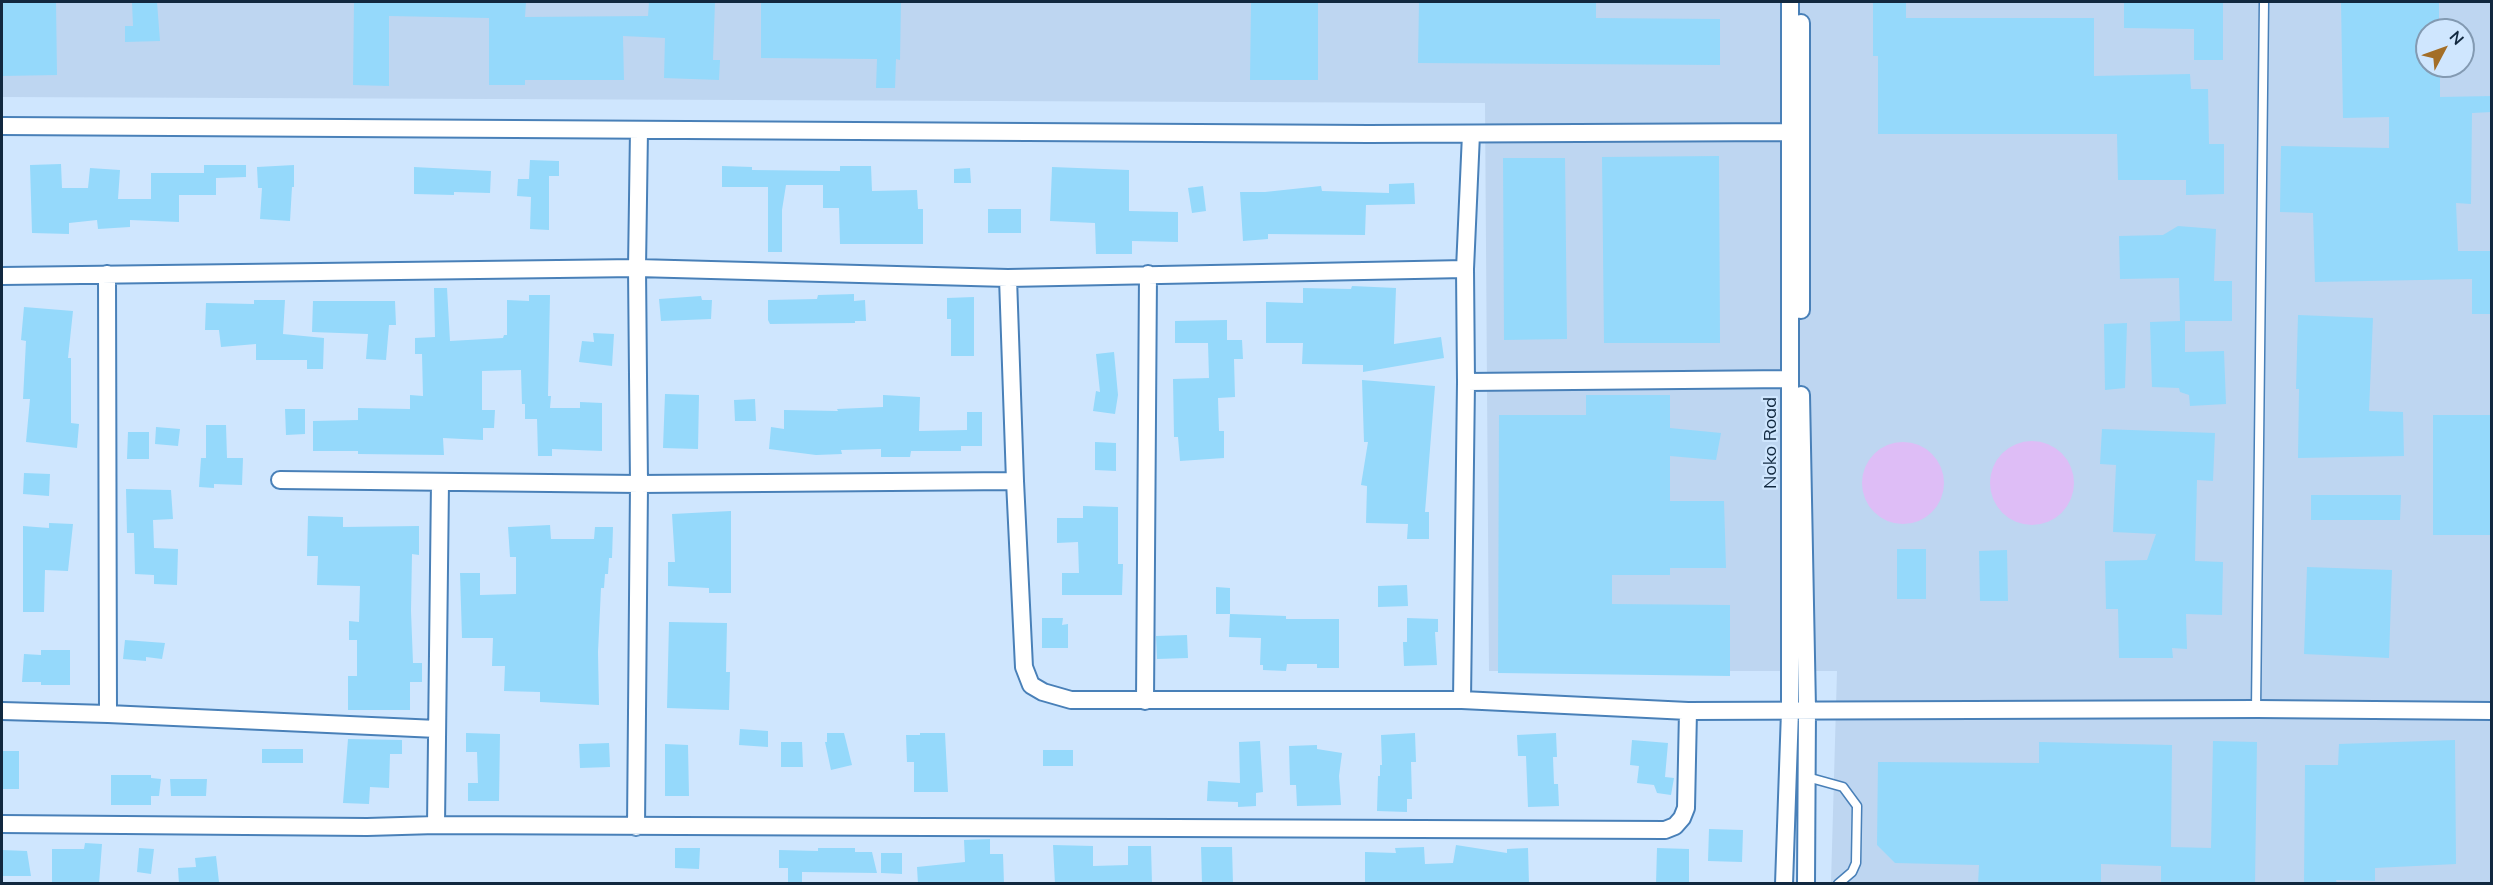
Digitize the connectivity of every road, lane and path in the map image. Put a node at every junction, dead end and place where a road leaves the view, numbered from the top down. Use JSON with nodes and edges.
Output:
{"nodes":[{"id":1,"x":1790,"y":2,"type":"edge"},
{"id":2,"x":1801,"y":2,"type":"edge"},
{"id":3,"x":2264,"y":2,"type":"edge"},
{"id":4,"x":2,"y":126,"type":"edge"},
{"id":5,"x":639,"y":130,"type":"junction"},
{"id":6,"x":1788,"y":132,"type":"junction"},
{"id":7,"x":1471,"y":134,"type":"junction"},
{"id":8,"x":637,"y":268,"type":"junction"},
{"id":9,"x":1465,"y":269,"type":"junction"},
{"id":10,"x":107,"y":274,"type":"junction"},
{"id":11,"x":1148,"y":274,"type":"junction"},
{"id":12,"x":2,"y":276,"type":"edge"},
{"id":13,"x":1008,"y":278,"type":"junction"},
{"id":14,"x":1790,"y":379,"type":"junction"},
{"id":15,"x":1466,"y":382,"type":"junction"},
{"id":16,"x":280,"y":480,"type":"dead end"},
{"id":17,"x":1015,"y":481,"type":"junction"},
{"id":18,"x":440,"y":482,"type":"junction"},
{"id":19,"x":639,"y":484,"type":"junction"},
{"id":20,"x":1462,"y":700,"type":"junction"},
{"id":21,"x":1144,"y":701,"type":"junction"},
{"id":22,"x":1807,"y":709,"type":"junction"},
{"id":23,"x":2256,"y":709,"type":"junction"},
{"id":24,"x":2,"y":711,"type":"edge"},
{"id":25,"x":1688,"y":711,"type":"junction"},
{"id":26,"x":1790,"y":711,"type":"junction"},
{"id":27,"x":2492,"y":711,"type":"edge"},
{"id":28,"x":108,"y":714,"type":"junction"},
{"id":29,"x":437,"y":729,"type":"junction"},
{"id":30,"x":1807,"y":777,"type":"junction"},
{"id":31,"x":2,"y":824,"type":"edge"},
{"id":32,"x":436,"y":825,"type":"junction"},
{"id":33,"x":636,"y":827,"type":"junction"},
{"id":34,"x":1784,"y":884,"type":"edge"},
{"id":35,"x":1806,"y":884,"type":"edge"},
{"id":36,"x":1838,"y":884,"type":"edge"}],
"edges":[{"from":1,"to":6,"type":"street","name":"Noko Road"},
{"from":2,"to":22,"type":"street"},
{"from":3,"to":23,"type":"lane"},
{"from":4,"to":5,"type":"street"},
{"from":5,"to":7,"type":"street"},
{"from":5,"to":8,"type":"street"},
{"from":6,"to":7,"type":"street"},
{"from":6,"to":14,"type":"street","name":"Noko Road"},
{"from":7,"to":9,"type":"street"},
{"from":8,"to":10,"type":"street"},
{"from":8,"to":13,"type":"street"},
{"from":8,"to":19,"type":"street"},
{"from":9,"to":11,"type":"street"},
{"from":9,"to":15,"type":"street"},
{"from":10,"to":12,"type":"street"},
{"from":10,"to":28,"type":"street"},
{"from":11,"to":13,"type":"street"},
{"from":11,"to":21,"type":"street"},
{"from":13,"to":17,"type":"street"},
{"from":14,"to":15,"type":"street"},
{"from":14,"to":26,"type":"street","name":"Noko Road"},
{"from":15,"to":20,"type":"street"},
{"from":16,"to":18,"type":"street"},
{"from":17,"to":19,"type":"street"},
{"from":17,"to":21,"type":"street"},
{"from":18,"to":19,"type":"street"},
{"from":18,"to":29,"type":"street"},
{"from":19,"to":33,"type":"street"},
{"from":20,"to":21,"type":"street"},
{"from":20,"to":25,"type":"street"},
{"from":22,"to":23,"type":"street"},
{"from":22,"to":26,"type":"street"},
{"from":22,"to":30,"type":"street"},
{"from":23,"to":27,"type":"street"},
{"from":24,"to":28,"type":"street"},
{"from":25,"to":26,"type":"street"},
{"from":25,"to":33,"type":"street"},
{"from":26,"to":34,"type":"street","name":"Noko Road"},
{"from":28,"to":29,"type":"street"},
{"from":29,"to":32,"type":"street"},
{"from":30,"to":35,"type":"street"},
{"from":30,"to":36,"type":"lane"},
{"from":31,"to":32,"type":"street"},
{"from":32,"to":33,"type":"street"}]}
